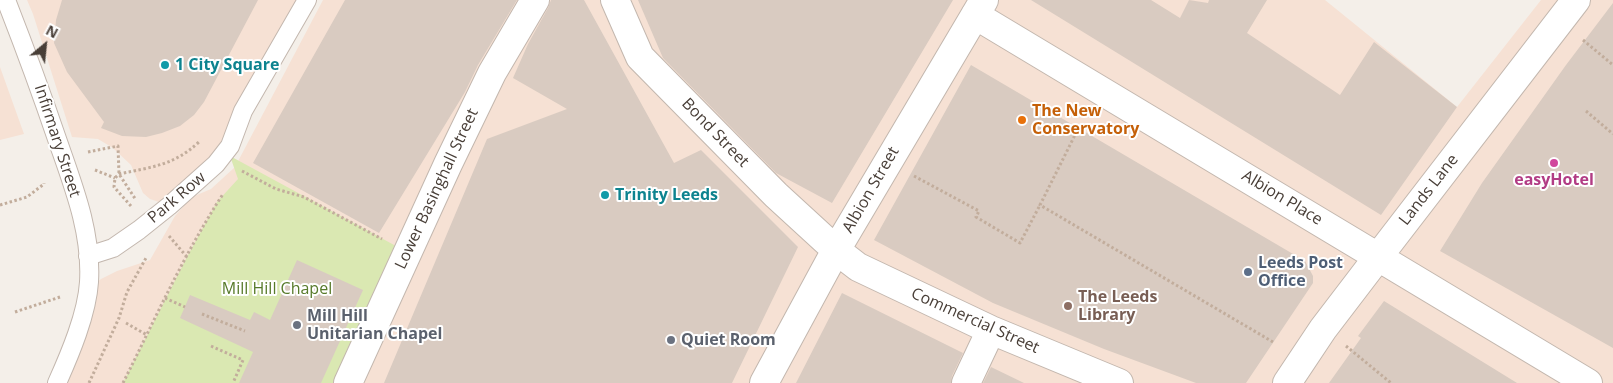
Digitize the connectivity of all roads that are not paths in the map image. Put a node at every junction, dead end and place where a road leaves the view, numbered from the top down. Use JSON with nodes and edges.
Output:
{"nodes":[{"id":1,"x":6,"y":0,"type":"edge"},
{"id":2,"x":307,"y":0,"type":"edge"},
{"id":3,"x":535,"y":0,"type":"edge"},
{"id":4,"x":616,"y":0,"type":"edge"},
{"id":5,"x":1576,"y":0,"type":"edge"},
{"id":6,"x":980,"y":8,"type":"edge"},
{"id":7,"x":836,"y":250,"type":"junction"},
{"id":8,"x":88,"y":256,"type":"junction"},
{"id":9,"x":1378,"y":257,"type":"junction"},
{"id":10,"x":992,"y":330,"type":"junction"},
{"id":11,"x":58,"y":383,"type":"edge"},
{"id":12,"x":348,"y":383,"type":"edge"},
{"id":13,"x":764,"y":383,"type":"edge"},
{"id":14,"x":966,"y":383,"type":"edge"},
{"id":15,"x":1120,"y":383,"type":"edge"},
{"id":16,"x":1287,"y":383,"type":"edge"},
{"id":17,"x":1588,"y":383,"type":"edge"}],
"edges":[{"from":1,"to":8,"type":"lane","name":"Infirmary Street"},
{"from":2,"to":8,"type":"lane","name":"Park Row"},
{"from":3,"to":12,"type":"street","name":"Lower Basinghall Street"},
{"from":4,"to":7,"type":"street","name":"Bond Street"},
{"from":5,"to":9,"type":"street","name":"Lands Lane"},
{"from":6,"to":7,"type":"street","name":"Albion Street"},
{"from":6,"to":9,"type":"street","name":"Albion Place"},
{"from":7,"to":10,"type":"street","name":"Commercial Street"},
{"from":7,"to":13,"type":"street","name":"Albion Street"},
{"from":8,"to":11,"type":"lane"},
{"from":9,"to":16,"type":"street","name":"Lands Lane"},
{"from":9,"to":17,"type":"street","name":"Albion Place"},
{"from":10,"to":14,"type":"street"},
{"from":10,"to":15,"type":"street","name":"Commercial Street"}]}
